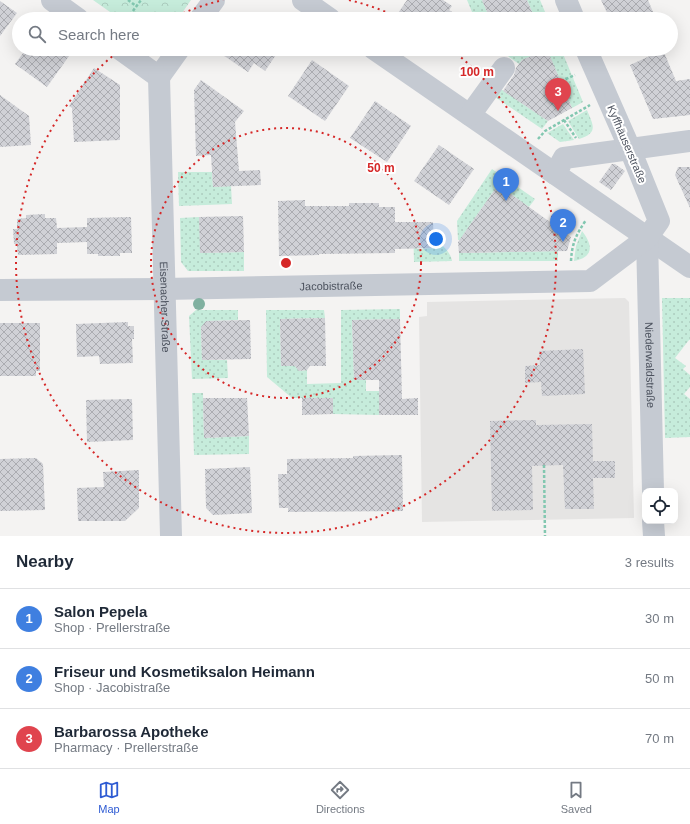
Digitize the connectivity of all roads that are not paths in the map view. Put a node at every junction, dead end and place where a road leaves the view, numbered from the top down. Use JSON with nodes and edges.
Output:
{"nodes":[{"id":1,"x":52,"y":0,"type":"edge"},
{"id":2,"x":214,"y":0,"type":"edge"},
{"id":3,"x":303,"y":0,"type":"edge"},
{"id":4,"x":566,"y":0,"type":"edge"},
{"id":5,"x":68,"y":12,"type":"edge"},
{"id":6,"x":205,"y":12,"type":"edge"},
{"id":7,"x":320,"y":12,"type":"edge"},
{"id":8,"x":571,"y":12,"type":"edge"},
{"id":9,"x":130,"y":56,"type":"edge"},
{"id":10,"x":174,"y":56,"type":"edge"},
{"id":11,"x":384,"y":56,"type":"edge"},
{"id":12,"x":589,"y":56,"type":"edge"},
{"id":13,"x":504,"y":68,"type":"dead end"},
{"id":14,"x":159,"y":77,"type":"junction"},
{"id":15,"x":470,"y":115,"type":"junction"},
{"id":16,"x":690,"y":141,"type":"edge"},
{"id":17,"x":630,"y":149,"type":"junction"},
{"id":18,"x":555,"y":174,"type":"junction"},
{"id":19,"x":647,"y":238,"type":"junction"},
{"id":20,"x":690,"y":267,"type":"edge"},
{"id":21,"x":164,"y":289,"type":"junction"},
{"id":22,"x":0,"y":290,"type":"edge"},
{"id":23,"x":653,"y":488,"type":"edge"},
{"id":24,"x":653,"y":524,"type":"edge"},
{"id":25,"x":171,"y":536,"type":"edge"},
{"id":26,"x":654,"y":536,"type":"edge"}],
"edges":[{"from":1,"to":5,"type":"street"},
{"from":2,"to":6,"type":"street"},
{"from":3,"to":7,"type":"street"},
{"from":4,"to":8,"type":"street"},
{"from":9,"to":14,"type":"street"},
{"from":10,"to":14,"type":"street"},
{"from":11,"to":15,"type":"street"},
{"from":12,"to":17,"type":"street","name":"Kyffhäuserstraße"},
{"from":13,"to":15,"type":"street"},
{"from":14,"to":21,"type":"street","name":"Eisenacher Straße"},
{"from":15,"to":18,"type":"street"},
{"from":16,"to":17,"type":"street"},
{"from":17,"to":18,"type":"street"},
{"from":17,"to":19,"type":"street","name":"Kyffhäuserstraße"},
{"from":18,"to":19,"type":"street"},
{"from":19,"to":20,"type":"street"},
{"from":19,"to":21,"type":"street","name":"Jacobistraße"},
{"from":19,"to":23,"type":"street","name":"Niederwaldstraße"},
{"from":21,"to":22,"type":"street","name":"Jacobistraße"},
{"from":21,"to":25,"type":"street","name":"Eisenacher Straße"},
{"from":24,"to":26,"type":"street"}]}
